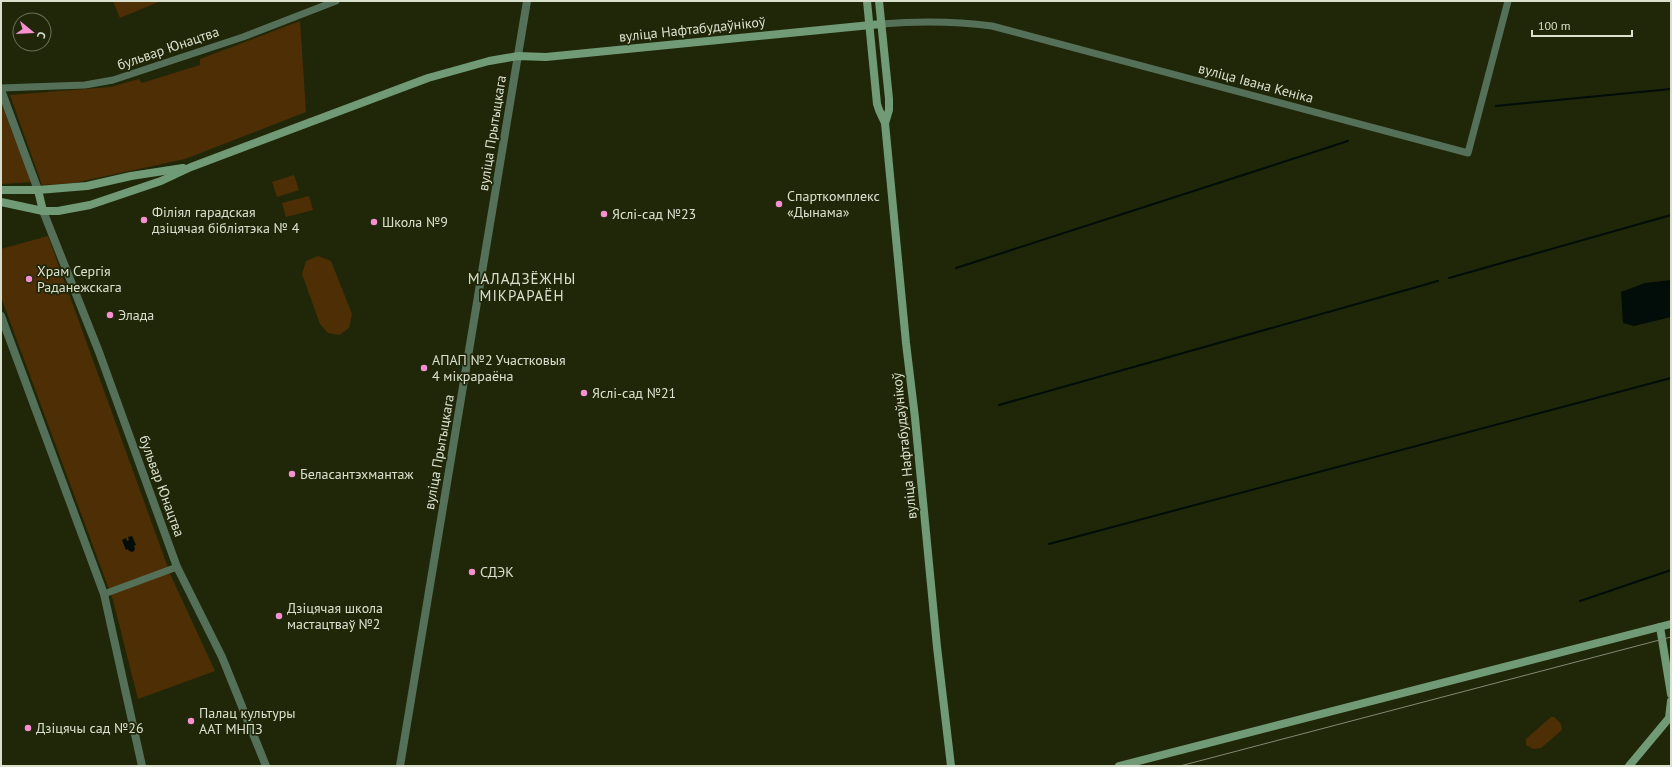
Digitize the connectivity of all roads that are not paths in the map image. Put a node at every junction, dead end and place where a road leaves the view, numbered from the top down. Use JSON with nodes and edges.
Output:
{"nodes":[{"id":1,"x":336,"y":1,"type":"edge"},
{"id":2,"x":527,"y":1,"type":"edge"},
{"id":3,"x":867,"y":1,"type":"edge"},
{"id":4,"x":879,"y":1,"type":"edge"},
{"id":5,"x":1508,"y":1,"type":"edge"},
{"id":6,"x":881,"y":24,"type":"junction"},
{"id":7,"x":869,"y":26,"type":"junction"},
{"id":8,"x":518,"y":56,"type":"junction"},
{"id":9,"x":1,"y":89,"type":"edge"},
{"id":10,"x":885,"y":123,"type":"junction"},
{"id":11,"x":191,"y":167,"type":"junction"},
{"id":12,"x":1,"y":190,"type":"edge"},
{"id":13,"x":38,"y":190,"type":"junction"},
{"id":14,"x":1,"y":202,"type":"edge"},
{"id":15,"x":43,"y":211,"type":"junction"},
{"id":16,"x":1,"y":316,"type":"edge"},
{"id":17,"x":177,"y":567,"type":"junction"},
{"id":18,"x":104,"y":594,"type":"junction"},
{"id":19,"x":1671,"y":624,"type":"edge"},
{"id":20,"x":1660,"y":627,"type":"junction"},
{"id":21,"x":1671,"y":694,"type":"edge"},
{"id":22,"x":1671,"y":701,"type":"edge"},
{"id":23,"x":142,"y":766,"type":"edge"},
{"id":24,"x":266,"y":766,"type":"edge"},
{"id":25,"x":400,"y":766,"type":"edge"},
{"id":26,"x":951,"y":766,"type":"edge"},
{"id":27,"x":1119,"y":766,"type":"edge"},
{"id":28,"x":1629,"y":766,"type":"edge"}],
"edges":[{"from":1,"to":9,"type":"street","name":"бульвар Юнацтва"},
{"from":2,"to":8,"type":"street","name":"вуліца Прытыцкага"},
{"from":3,"to":7,"type":"main road"},
{"from":4,"to":6,"type":"main road"},
{"from":5,"to":6,"type":"street","name":"вуліца Івана Кеніка"},
{"from":6,"to":7,"type":"main road","name":"вуліца Нафтабудаўнікоў"},
{"from":6,"to":10,"type":"main road","name":"вуліца Нафтабудаўнікоў"},
{"from":7,"to":8,"type":"main road","name":"вуліца Нафтабудаўнікоў"},
{"from":7,"to":10,"type":"main road","name":"вуліца Нафтабудаўнікоў"},
{"from":8,"to":11,"type":"main road"},
{"from":8,"to":25,"type":"street","name":"вуліца Прытыцкага"},
{"from":9,"to":13,"type":"street","name":"бульвар Юнацтва"},
{"from":10,"to":26,"type":"main road","name":"вуліца Нафтабудаўнікоў"},
{"from":11,"to":13,"type":"main road"},
{"from":11,"to":15,"type":"main road"},
{"from":12,"to":13,"type":"main road"},
{"from":13,"to":15,"type":"main road","name":"бульвар Юнацтва"},
{"from":14,"to":15,"type":"main road"},
{"from":15,"to":17,"type":"street","name":"бульвар Юнацтва"},
{"from":16,"to":18,"type":"street"},
{"from":17,"to":18,"type":"street"},
{"from":17,"to":24,"type":"street","name":"бульвар Юнацтва"},
{"from":18,"to":23,"type":"street"},
{"from":19,"to":20,"type":"main road"},
{"from":20,"to":21,"type":"main road"},
{"from":20,"to":27,"type":"main road"},
{"from":22,"to":28,"type":"main road"}]}
